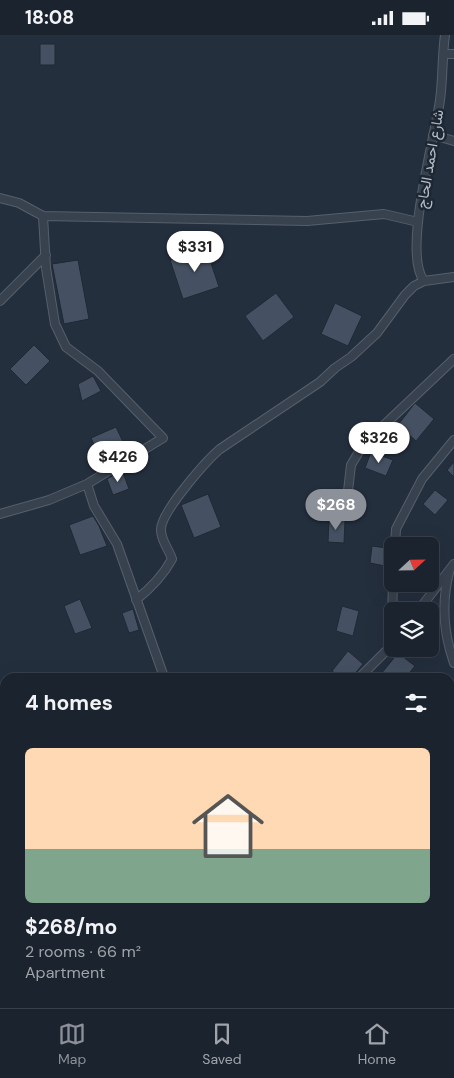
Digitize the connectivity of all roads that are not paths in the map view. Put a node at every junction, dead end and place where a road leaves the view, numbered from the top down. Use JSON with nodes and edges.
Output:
{"nodes":[{"id":1,"x":446,"y":35,"type":"edge"},
{"id":2,"x":444,"y":54,"type":"junction"},
{"id":3,"x":454,"y":55,"type":"edge"},
{"id":4,"x":433,"y":135,"type":"junction"},
{"id":5,"x":454,"y":141,"type":"edge"},
{"id":6,"x":0,"y":198,"type":"edge"},
{"id":7,"x":43,"y":215,"type":"junction"},
{"id":8,"x":418,"y":222,"type":"junction"},
{"id":9,"x":46,"y":255,"type":"junction"},
{"id":10,"x":454,"y":277,"type":"edge"},
{"id":11,"x":424,"y":281,"type":"junction"},
{"id":12,"x":0,"y":301,"type":"edge"},
{"id":13,"x":454,"y":359,"type":"edge"},
{"id":14,"x":454,"y":440,"type":"edge"},
{"id":15,"x":87,"y":484,"type":"junction"},
{"id":16,"x":348,"y":491,"type":"dead end"},
{"id":17,"x":0,"y":513,"type":"edge"},
{"id":18,"x":396,"y":537,"type":"edge"},
{"id":19,"x":452,"y":566,"type":"edge"},
{"id":20,"x":136,"y":600,"type":"junction"},
{"id":21,"x":425,"y":602,"type":"edge"},
{"id":22,"x":384,"y":654,"type":"edge"},
{"id":23,"x":454,"y":663,"type":"edge"},
{"id":24,"x":163,"y":673,"type":"edge"},
{"id":25,"x":364,"y":673,"type":"edge"}],
"edges":[{"from":1,"to":2,"type":"street","name":"شارع احمد الحاج"},
{"from":2,"to":3,"type":"street"},
{"from":2,"to":4,"type":"street","name":"شارع احمد الحاج"},
{"from":4,"to":5,"type":"street"},
{"from":4,"to":8,"type":"street","name":"شارع احمد الحاج"},
{"from":6,"to":7,"type":"street"},
{"from":7,"to":8,"type":"street"},
{"from":7,"to":9,"type":"street"},
{"from":8,"to":11,"type":"street","name":"شارع احمد الحاج"},
{"from":9,"to":12,"type":"street"},
{"from":9,"to":15,"type":"street"},
{"from":10,"to":11,"type":"street"},
{"from":11,"to":20,"type":"street"},
{"from":13,"to":16,"type":"street"},
{"from":14,"to":18,"type":"street"},
{"from":15,"to":17,"type":"street"},
{"from":15,"to":20,"type":"street"},
{"from":19,"to":21,"type":"street"},
{"from":19,"to":23,"type":"street"},
{"from":20,"to":24,"type":"street"},
{"from":22,"to":25,"type":"street"}]}
